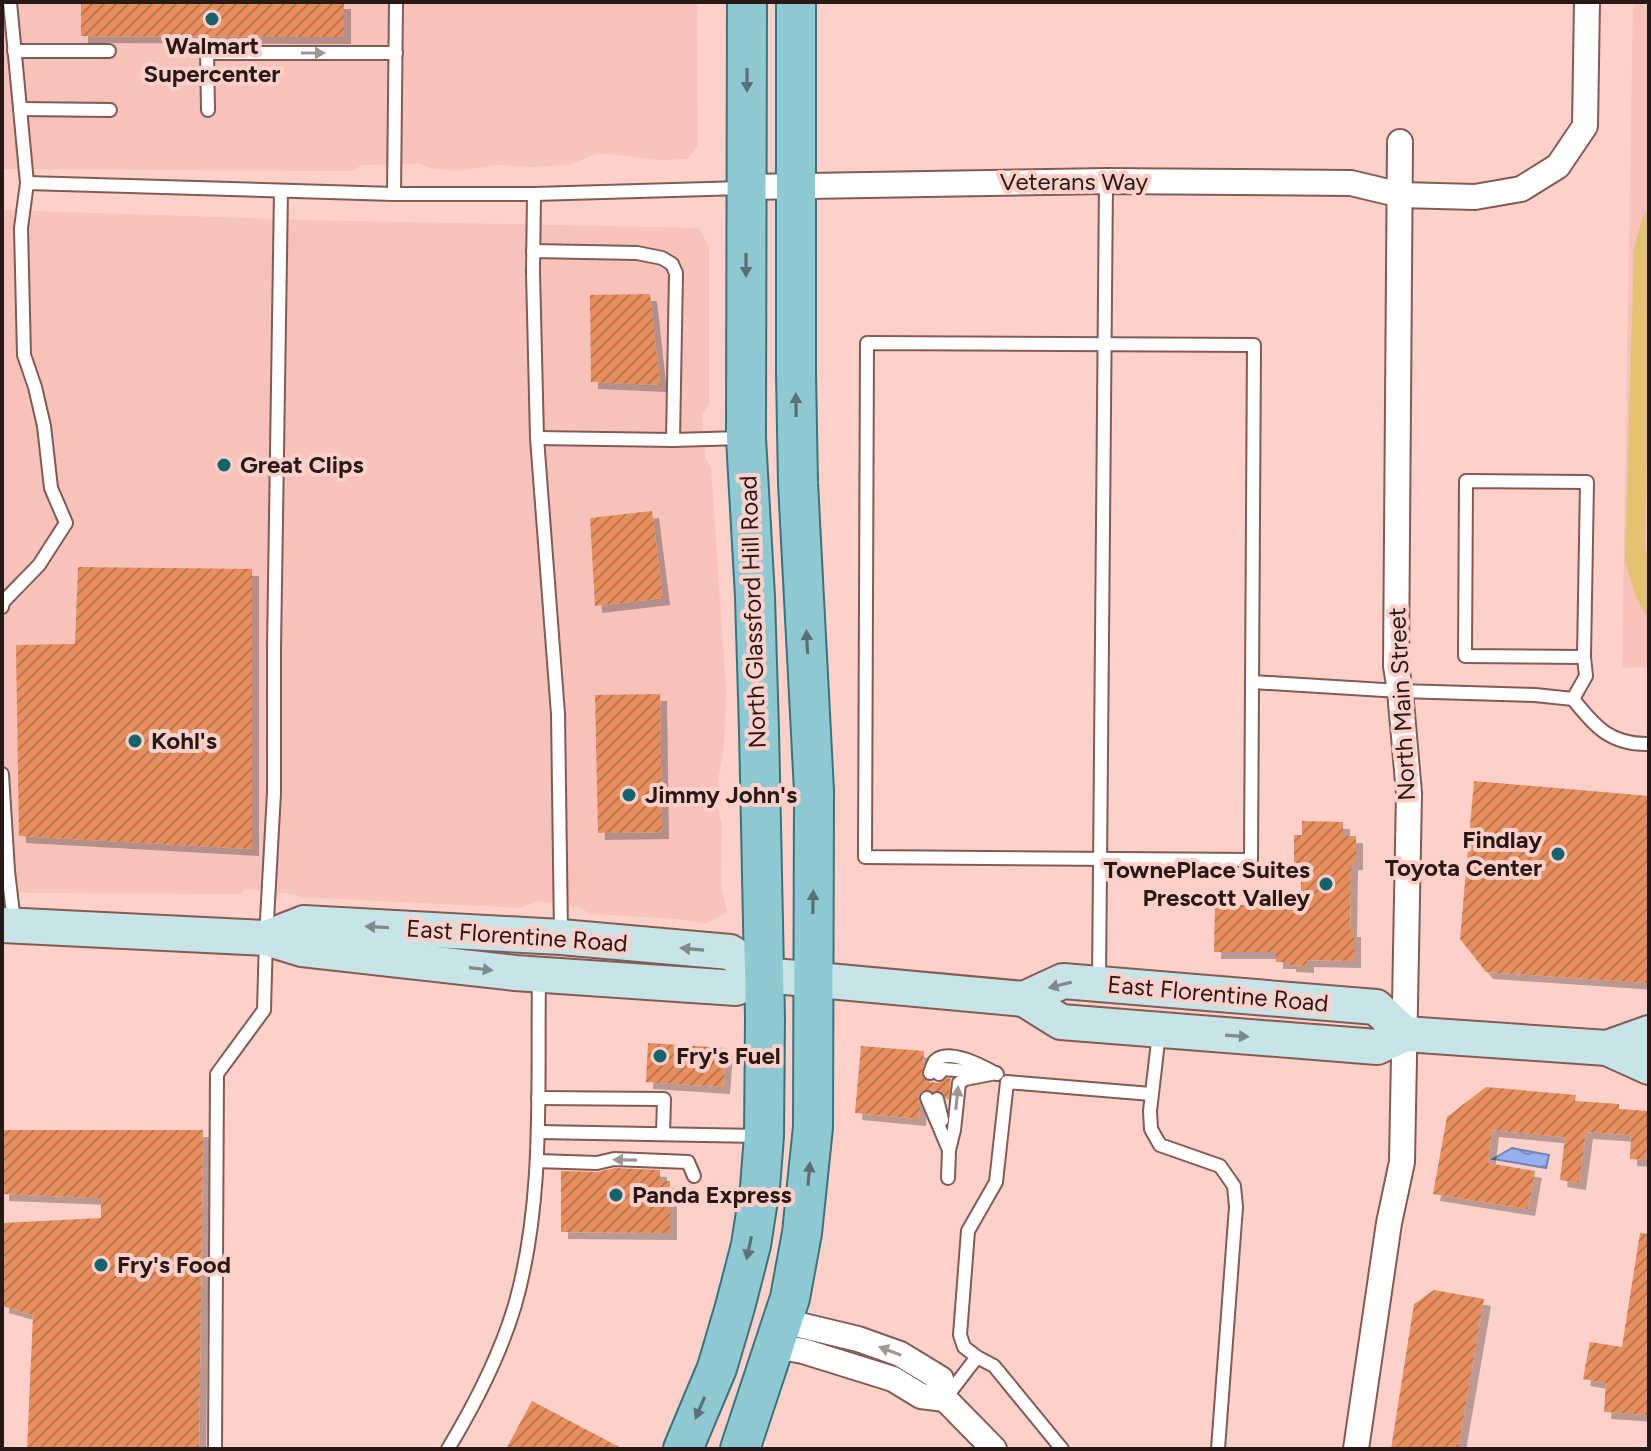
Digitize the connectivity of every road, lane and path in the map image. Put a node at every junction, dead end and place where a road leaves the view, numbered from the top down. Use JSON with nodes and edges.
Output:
{"nodes":[{"id":1,"x":10,"y":2,"type":"edge"},
{"id":2,"x":396,"y":2,"type":"edge"},
{"id":3,"x":747,"y":2,"type":"edge"},
{"id":4,"x":796,"y":2,"type":"edge"},
{"id":5,"x":1587,"y":2,"type":"edge"},
{"id":6,"x":14,"y":51,"type":"junction"},
{"id":7,"x":109,"y":51,"type":"dead end"},
{"id":8,"x":396,"y":53,"type":"junction"},
{"id":9,"x":20,"y":109,"type":"junction"},
{"id":10,"x":110,"y":110,"type":"dead end"},
{"id":11,"x":208,"y":110,"type":"dead end"},
{"id":12,"x":1400,"y":142,"type":"dead end"},
{"id":13,"x":1106,"y":181,"type":"junction"},
{"id":14,"x":27,"y":183,"type":"junction"},
{"id":15,"x":796,"y":186,"type":"junction"},
{"id":16,"x":746,"y":187,"type":"junction"},
{"id":17,"x":281,"y":191,"type":"junction"},
{"id":18,"x":394,"y":194,"type":"junction"},
{"id":19,"x":534,"y":194,"type":"junction"},
{"id":20,"x":1401,"y":195,"type":"junction"},
{"id":21,"x":533,"y":251,"type":"junction"},
{"id":22,"x":1104,"y":344,"type":"junction"},
{"id":23,"x":537,"y":438,"type":"junction"},
{"id":24,"x":746,"y":438,"type":"junction"},
{"id":25,"x":673,"y":440,"type":"junction"},
{"id":26,"x":2,"y":607,"type":"edge"},
{"id":27,"x":1584,"y":657,"type":"junction"},
{"id":28,"x":1252,"y":682,"type":"junction"},
{"id":29,"x":1400,"y":691,"type":"junction"},
{"id":30,"x":1573,"y":699,"type":"junction"},
{"id":31,"x":1649,"y":744,"type":"edge"},
{"id":32,"x":2,"y":774,"type":"edge"},
{"id":33,"x":1100,"y":859,"type":"junction"},
{"id":34,"x":8,"y":925,"type":"edge"},
{"id":35,"x":561,"y":937,"type":"junction"},
{"id":36,"x":266,"y":938,"type":"junction"},
{"id":37,"x":539,"y":975,"type":"junction"},
{"id":38,"x":763,"y":975,"type":"junction"},
{"id":39,"x":813,"y":980,"type":"junction"},
{"id":40,"x":1099,"y":984,"type":"junction"},
{"id":41,"x":1024,"y":999,"type":"junction"},
{"id":42,"x":1160,"y":1030,"type":"junction"},
{"id":43,"x":1649,"y":1033,"type":"edge"},
{"id":44,"x":1405,"y":1034,"type":"junction"},
{"id":45,"x":1607,"y":1048,"type":"junction"},
{"id":46,"x":1649,"y":1067,"type":"edge"},
{"id":47,"x":996,"y":1073,"type":"junction"},
{"id":48,"x":934,"y":1074,"type":"dead end"},
{"id":49,"x":1007,"y":1082,"type":"junction"},
{"id":50,"x":1151,"y":1094,"type":"junction"},
{"id":51,"x":538,"y":1098,"type":"junction"},
{"id":52,"x":932,"y":1098,"type":"dead end"},
{"id":53,"x":538,"y":1132,"type":"junction"},
{"id":54,"x":663,"y":1134,"type":"junction"},
{"id":55,"x":764,"y":1136,"type":"junction"},
{"id":56,"x":949,"y":1150,"type":"junction"},
{"id":57,"x":537,"y":1161,"type":"junction"},
{"id":58,"x":694,"y":1176,"type":"dead end"},
{"id":59,"x":948,"y":1178,"type":"dead end"},
{"id":60,"x":779,"y":1334,"type":"junction"},
{"id":61,"x":977,"y":1357,"type":"junction"},
{"id":62,"x":945,"y":1399,"type":"junction"},
{"id":63,"x":215,"y":1449,"type":"edge"},
{"id":64,"x":448,"y":1449,"type":"edge"},
{"id":65,"x":683,"y":1449,"type":"edge"},
{"id":66,"x":740,"y":1449,"type":"edge"},
{"id":67,"x":994,"y":1449,"type":"edge"},
{"id":68,"x":1062,"y":1449,"type":"edge"},
{"id":69,"x":1218,"y":1449,"type":"edge"},
{"id":70,"x":1356,"y":1449,"type":"edge"}],
"edges":[{"from":1,"to":6,"type":"lane"},
{"from":2,"to":8,"type":"lane"},
{"from":3,"to":16,"type":"main road","name":"North Glassford Hill Road","one_way":true},
{"from":4,"to":15,"type":"main road","name":"North Glassford Hill Road"},
{"from":5,"to":20,"type":"street"},
{"from":6,"to":7,"type":"lane"},
{"from":6,"to":9,"type":"lane"},
{"from":11,"to":8,"type":"lane","one_way":true},
{"from":8,"to":18,"type":"lane"},
{"from":9,"to":10,"type":"lane"},
{"from":9,"to":14,"type":"lane"},
{"from":12,"to":20,"type":"street","name":"North Main Street"},
{"from":13,"to":15,"type":"street","name":"Veterans Way"},
{"from":13,"to":20,"type":"street","name":"Veterans Way"},
{"from":13,"to":22,"type":"lane"},
{"from":14,"to":17,"type":"lane"},
{"from":14,"to":26,"type":"lane"},
{"from":15,"to":16,"type":"street","name":"Veterans Way"},
{"from":39,"to":15,"type":"main road","name":"North Glassford Hill Road","one_way":true},
{"from":16,"to":19,"type":"lane"},
{"from":16,"to":24,"type":"main road","name":"North Glassford Hill Road","one_way":true},
{"from":17,"to":18,"type":"lane"},
{"from":17,"to":36,"type":"lane"},
{"from":18,"to":19,"type":"lane"},
{"from":19,"to":21,"type":"lane"},
{"from":20,"to":29,"type":"street","name":"North Main Street"},
{"from":21,"to":23,"type":"lane"},
{"from":21,"to":25,"type":"lane"},
{"from":22,"to":28,"type":"lane"},
{"from":22,"to":33,"type":"lane"},
{"from":22,"to":33,"type":"lane"},
{"from":23,"to":25,"type":"lane"},
{"from":23,"to":35,"type":"lane"},
{"from":24,"to":25,"type":"lane"},
{"from":24,"to":38,"type":"main road","name":"North Glassford Hill Road"},
{"from":27,"to":27,"type":"lane"},
{"from":27,"to":30,"type":"lane"},
{"from":28,"to":29,"type":"lane"},
{"from":28,"to":33,"type":"lane"},
{"from":29,"to":30,"type":"lane"},
{"from":29,"to":44,"type":"street","name":"North Main Street"},
{"from":30,"to":31,"type":"lane"},
{"from":32,"to":34,"type":"lane"},
{"from":33,"to":40,"type":"lane"},
{"from":34,"to":36,"type":"street","name":"East Florentine Road"},
{"from":35,"to":36,"type":"street","name":"East Florentine Road","one_way":true},
{"from":38,"to":35,"type":"street","name":"East Florentine Road","one_way":true},
{"from":36,"to":37,"type":"street","name":"East Florentine Road","one_way":true},
{"from":36,"to":63,"type":"lane"},
{"from":37,"to":38,"type":"street","name":"East Florentine Road"},
{"from":37,"to":51,"type":"lane"},
{"from":38,"to":39,"type":"street","name":"East Florentine Road"},
{"from":38,"to":55,"type":"main road","name":"North Glassford Hill Road"},
{"from":39,"to":41,"type":"street","name":"East Florentine Road"},
{"from":60,"to":39,"type":"main road","name":"North Glassford Hill Road","one_way":true},
{"from":40,"to":41,"type":"street","name":"East Florentine Road","one_way":true},
{"from":40,"to":44,"type":"street","name":"East Florentine Road"},
{"from":41,"to":42,"type":"street","name":"East Florentine Road"},
{"from":42,"to":44,"type":"street","name":"East Florentine Road","one_way":true},
{"from":42,"to":50,"type":"lane"},
{"from":43,"to":45,"type":"street","name":"East Florentine Road"},
{"from":44,"to":45,"type":"street","name":"East Florentine Road"},
{"from":44,"to":70,"type":"street","name":"North Main Street"},
{"from":45,"to":46,"type":"street","name":"East Florentine Road"},
{"from":47,"to":48,"type":"lane"},
{"from":47,"to":49,"type":"lane"},
{"from":56,"to":47,"type":"lane","one_way":true},
{"from":49,"to":50,"type":"lane"},
{"from":49,"to":61,"type":"lane"},
{"from":50,"to":69,"type":"lane"},
{"from":51,"to":53,"type":"lane"},
{"from":51,"to":54,"type":"lane"},
{"from":52,"to":56,"type":"lane"},
{"from":53,"to":54,"type":"lane"},
{"from":53,"to":57,"type":"lane"},
{"from":54,"to":55,"type":"lane"},
{"from":55,"to":65,"type":"main road","name":"North Glassford Hill Road","one_way":true},
{"from":56,"to":59,"type":"lane"},
{"from":58,"to":57,"type":"lane","one_way":true},
{"from":57,"to":64,"type":"lane"},
{"from":60,"to":62,"type":"street"},
{"from":60,"to":66,"type":"main road","name":"North Glassford Hill Road"},
{"from":61,"to":62,"type":"lane"},
{"from":61,"to":68,"type":"lane"},
{"from":62,"to":67,"type":"street"}]}
